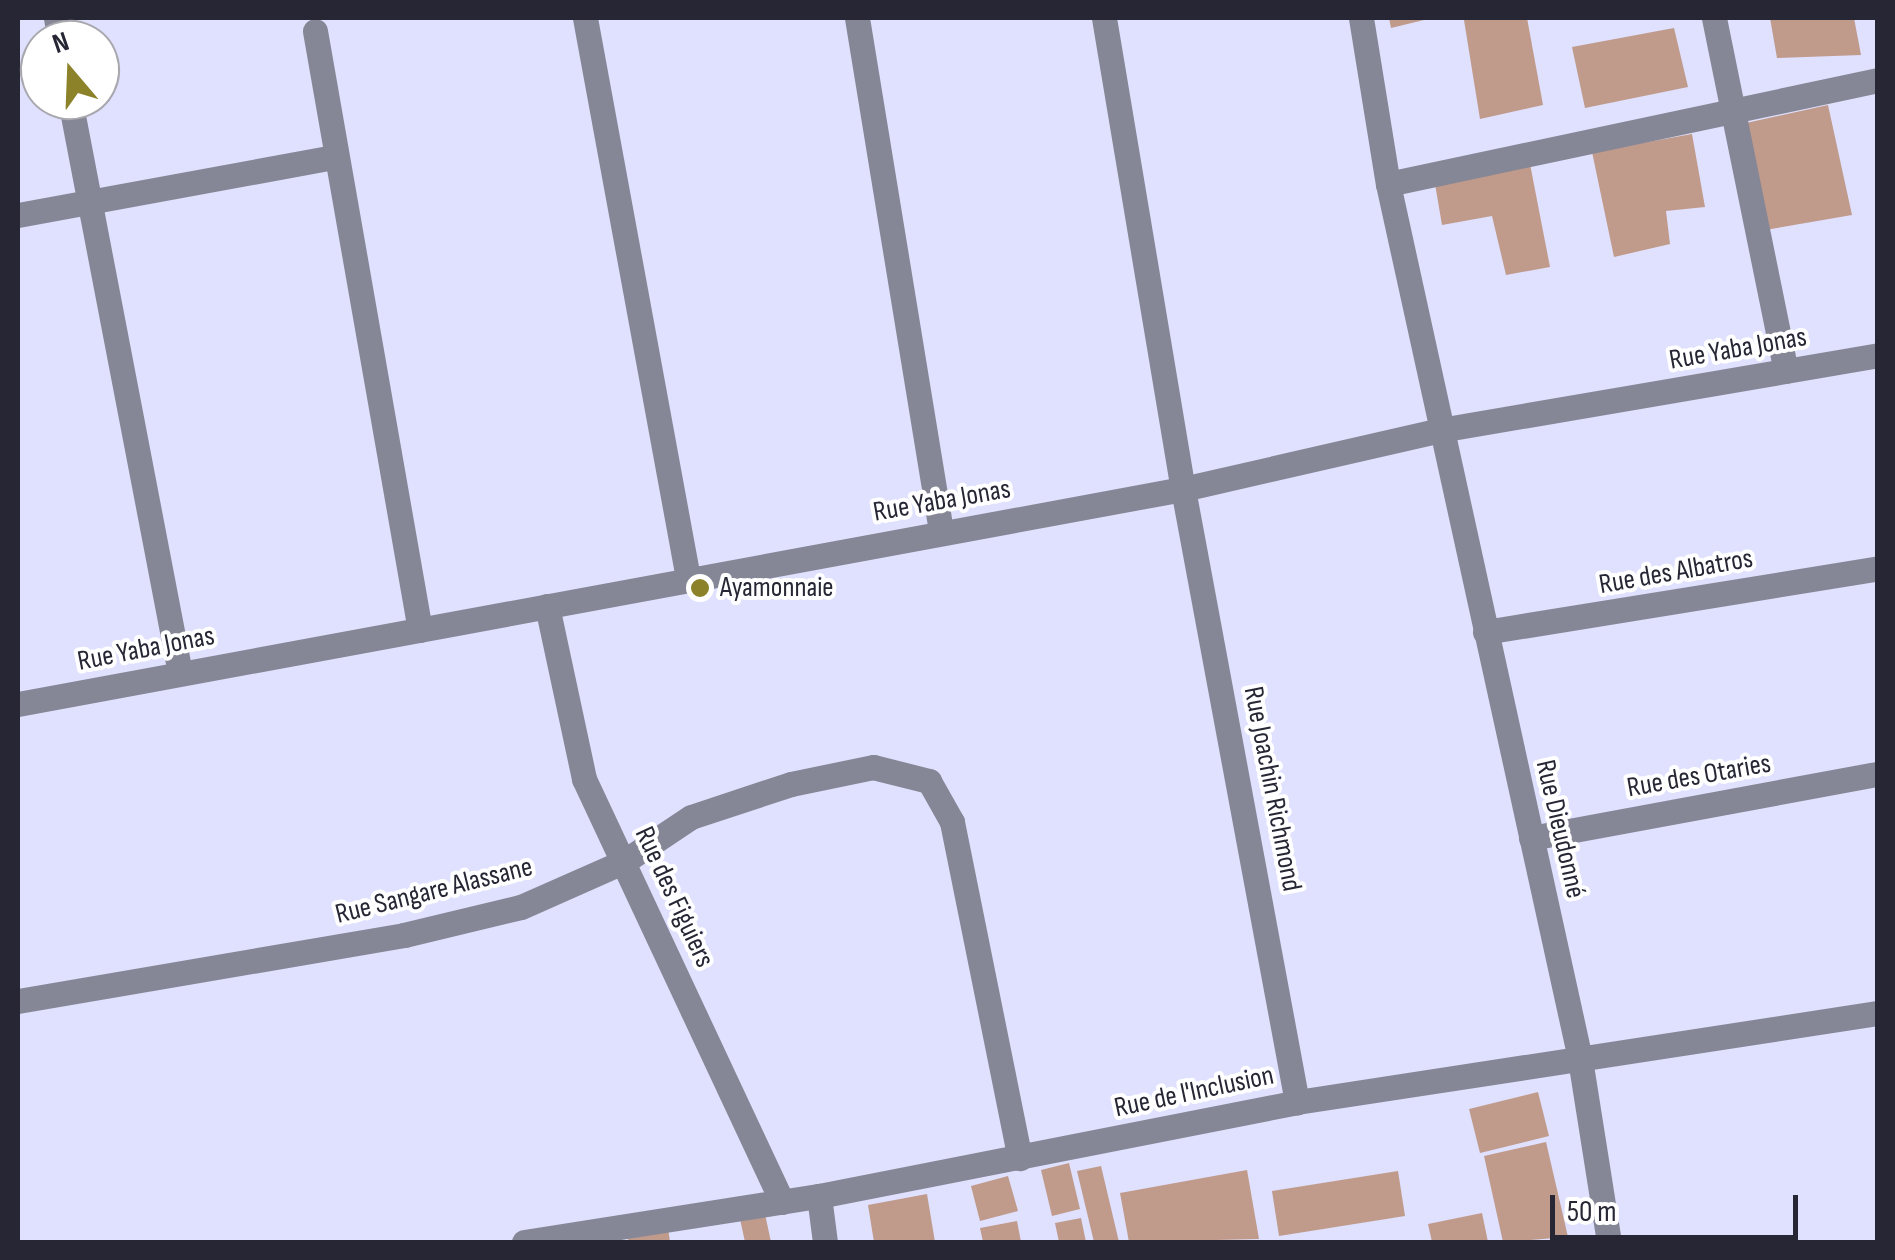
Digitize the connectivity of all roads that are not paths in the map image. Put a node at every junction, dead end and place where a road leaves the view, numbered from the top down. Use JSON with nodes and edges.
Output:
{"nodes":[{"id":1,"x":584,"y":18,"type":"edge"},
{"id":2,"x":857,"y":18,"type":"edge"},
{"id":3,"x":1104,"y":18,"type":"edge"},
{"id":4,"x":1360,"y":18,"type":"edge"},
{"id":5,"x":1714,"y":18,"type":"edge"},
{"id":6,"x":315,"y":31,"type":"dead end"},
{"id":7,"x":1878,"y":80,"type":"edge"},
{"id":8,"x":1734,"y":107,"type":"junction"},
{"id":9,"x":73,"y":120,"type":"edge"},
{"id":10,"x":334,"y":157,"type":"junction"},
{"id":11,"x":1388,"y":184,"type":"junction"},
{"id":12,"x":87,"y":200,"type":"junction"},
{"id":13,"x":18,"y":214,"type":"edge"},
{"id":14,"x":1878,"y":356,"type":"edge"},
{"id":15,"x":1786,"y":371,"type":"junction"},
{"id":16,"x":1446,"y":429,"type":"junction"},
{"id":17,"x":1183,"y":489,"type":"junction"},
{"id":18,"x":940,"y":531,"type":"junction"},
{"id":19,"x":1878,"y":568,"type":"edge"},
{"id":20,"x":688,"y":578,"type":"junction"},
{"id":21,"x":547,"y":606,"type":"junction"},
{"id":22,"x":420,"y":630,"type":"junction"},
{"id":23,"x":1484,"y":632,"type":"junction"},
{"id":24,"x":180,"y":673,"type":"junction"},
{"id":25,"x":18,"y":704,"type":"edge"},
{"id":26,"x":1878,"y":774,"type":"edge"},
{"id":27,"x":1531,"y":838,"type":"junction"},
{"id":28,"x":625,"y":862,"type":"junction"},
{"id":29,"x":18,"y":1001,"type":"edge"},
{"id":30,"x":1878,"y":1013,"type":"edge"},
{"id":31,"x":1580,"y":1059,"type":"junction"},
{"id":32,"x":1297,"y":1102,"type":"junction"},
{"id":33,"x":1020,"y":1158,"type":"junction"},
{"id":34,"x":818,"y":1196,"type":"junction"},
{"id":35,"x":782,"y":1202,"type":"junction"},
{"id":36,"x":534,"y":1242,"type":"edge"},
{"id":37,"x":826,"y":1242,"type":"edge"},
{"id":38,"x":1609,"y":1242,"type":"edge"}],
"edges":[{"from":1,"to":20,"type":"street"},
{"from":2,"to":18,"type":"street"},
{"from":3,"to":17,"type":"street","name":"Rue Joachin Richmond"},
{"from":4,"to":11,"type":"street","name":"Rue Dieudonné"},
{"from":5,"to":8,"type":"street"},
{"from":6,"to":10,"type":"street"},
{"from":7,"to":8,"type":"street"},
{"from":8,"to":11,"type":"street"},
{"from":8,"to":15,"type":"street"},
{"from":9,"to":12,"type":"street"},
{"from":10,"to":12,"type":"street"},
{"from":10,"to":22,"type":"street"},
{"from":11,"to":16,"type":"street","name":"Rue Dieudonné"},
{"from":12,"to":13,"type":"street"},
{"from":12,"to":24,"type":"street"},
{"from":14,"to":15,"type":"street","name":"Rue Yaba Jonas"},
{"from":15,"to":16,"type":"street","name":"Rue Yaba Jonas"},
{"from":16,"to":17,"type":"street","name":"Rue Yaba Jonas"},
{"from":16,"to":23,"type":"street","name":"Rue Dieudonné"},
{"from":17,"to":18,"type":"street","name":"Rue Yaba Jonas"},
{"from":17,"to":32,"type":"street","name":"Rue Joachin Richmond"},
{"from":18,"to":20,"type":"street","name":"Rue Yaba Jonas"},
{"from":19,"to":23,"type":"street","name":"Rue des Albatros"},
{"from":20,"to":21,"type":"street","name":"Rue Yaba Jonas"},
{"from":21,"to":22,"type":"street","name":"Rue Yaba Jonas"},
{"from":21,"to":28,"type":"street","name":"Rue des Figuiers"},
{"from":22,"to":24,"type":"street","name":"Rue Yaba Jonas"},
{"from":23,"to":27,"type":"street","name":"Rue Dieudonné"},
{"from":24,"to":25,"type":"street","name":"Rue Yaba Jonas"},
{"from":26,"to":27,"type":"street","name":"Rue des Otaries"},
{"from":27,"to":31,"type":"street","name":"Rue Dieudonné"},
{"from":28,"to":29,"type":"street","name":"Rue Sangare Alassane"},
{"from":28,"to":33,"type":"street","name":"Rue Sangare Alassane"},
{"from":28,"to":35,"type":"street","name":"Rue des Figuiers"},
{"from":30,"to":31,"type":"street","name":"Rue de l'Inclusion"},
{"from":31,"to":32,"type":"street","name":"Rue de l'Inclusion"},
{"from":31,"to":38,"type":"street","name":"Rue Dieudonné"},
{"from":32,"to":33,"type":"street","name":"Rue de l'Inclusion"},
{"from":33,"to":34,"type":"street","name":"Rue de l'Inclusion"},
{"from":34,"to":35,"type":"street","name":"Rue de l'Inclusion"},
{"from":34,"to":37,"type":"street"},
{"from":35,"to":36,"type":"street","name":"Rue de l'Inclusion"}]}
